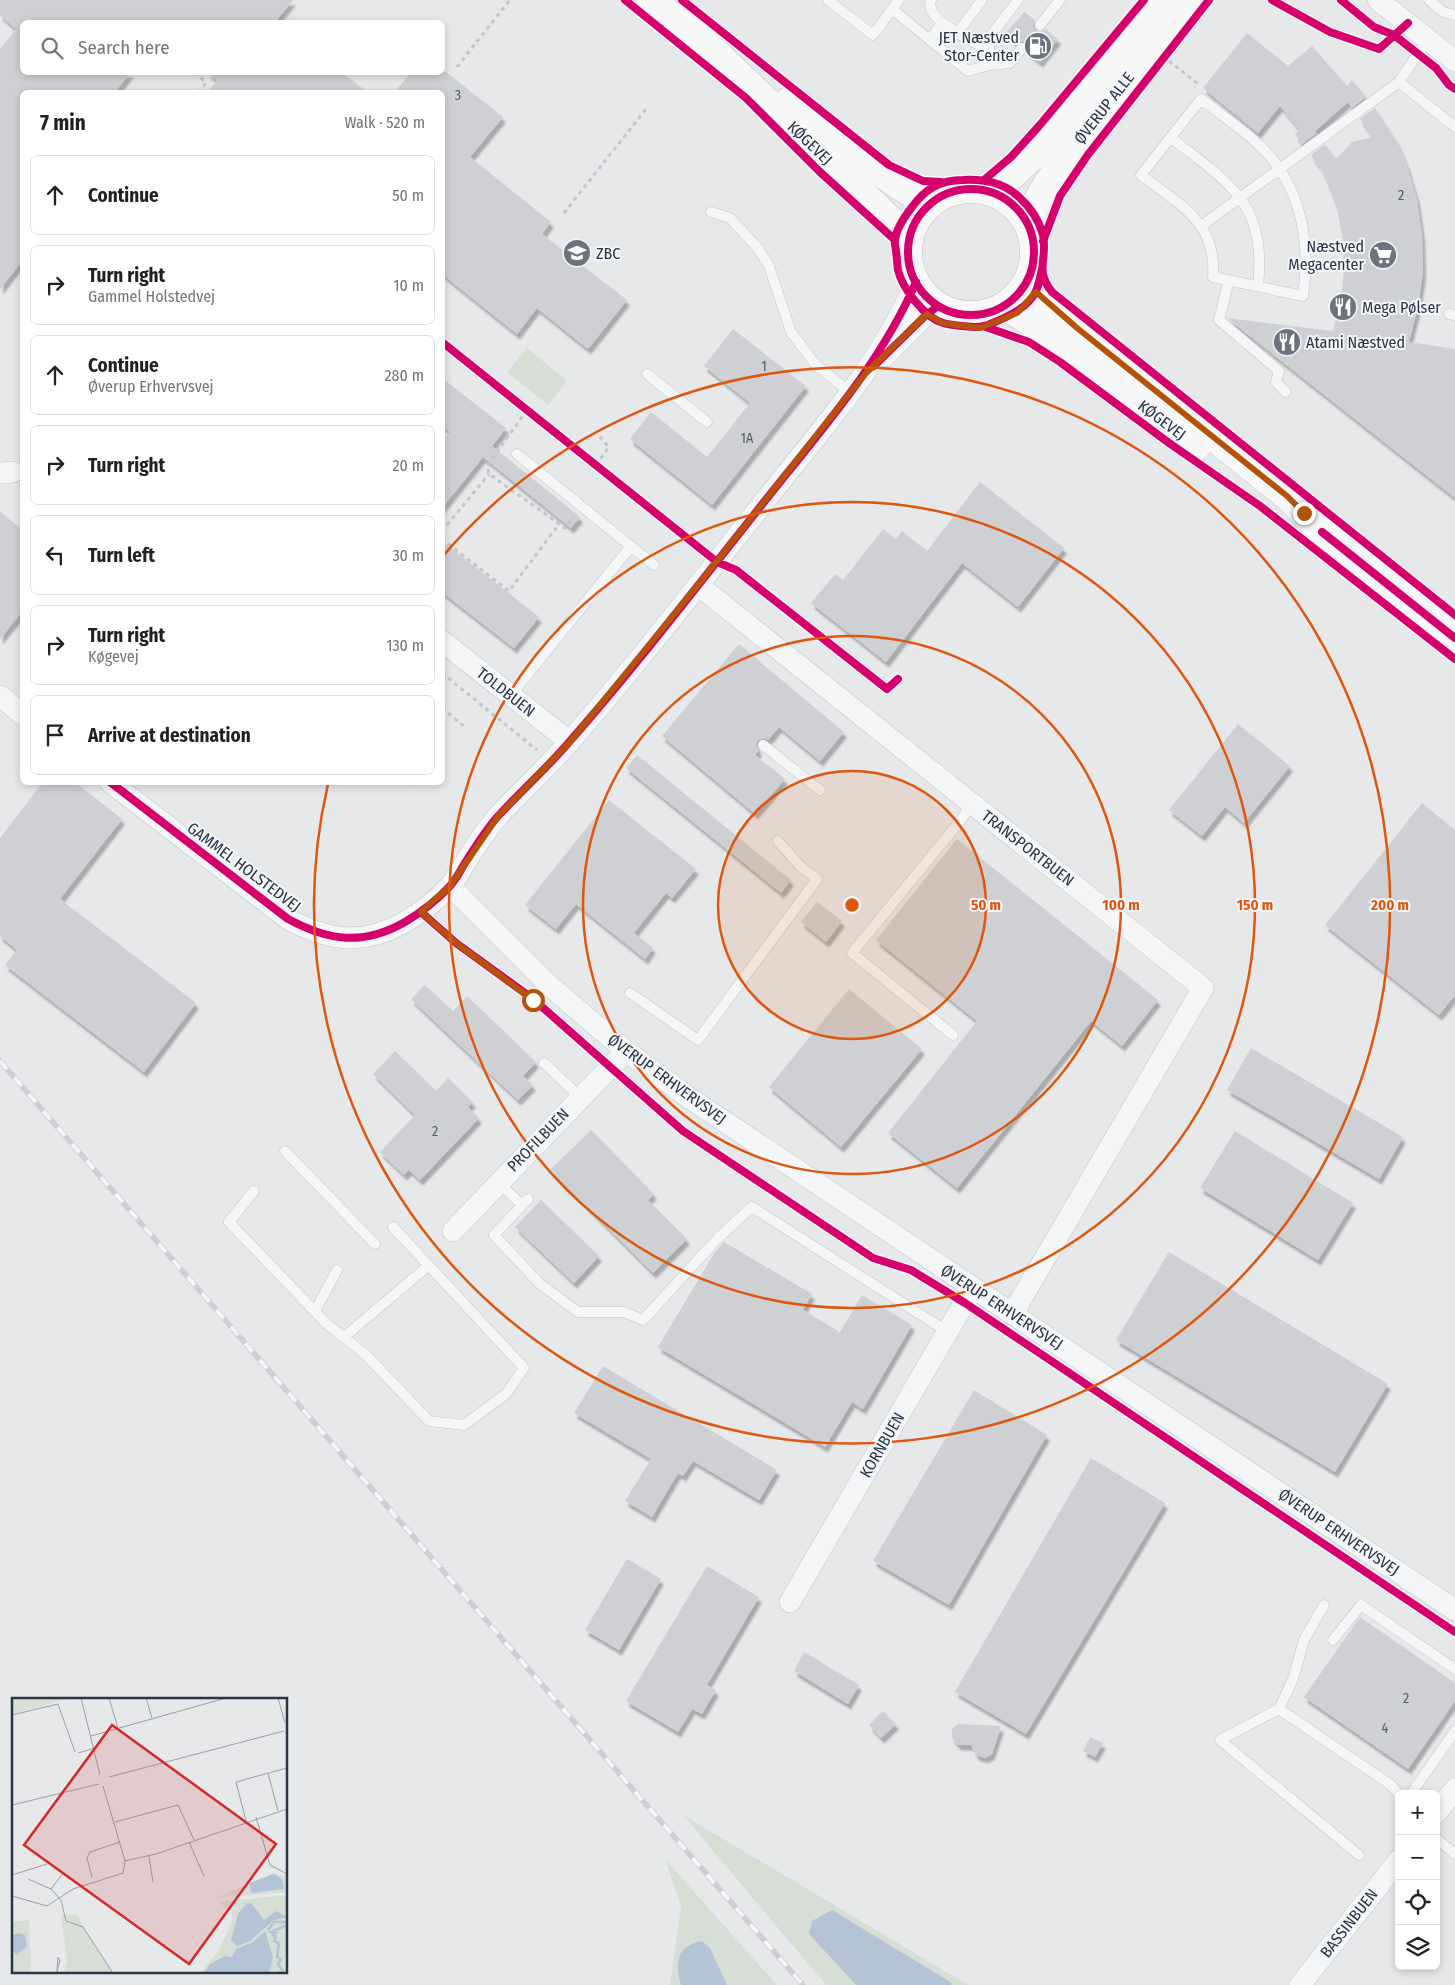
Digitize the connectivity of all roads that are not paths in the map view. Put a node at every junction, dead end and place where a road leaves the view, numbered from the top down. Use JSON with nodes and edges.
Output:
{"nodes":[{"id":1,"x":651,"y":0,"type":"edge"},
{"id":2,"x":828,"y":0,"type":"edge"},
{"id":3,"x":899,"y":0,"type":"edge"},
{"id":4,"x":931,"y":0,"type":"edge"},
{"id":5,"x":982,"y":0,"type":"edge"},
{"id":6,"x":1018,"y":0,"type":"edge"},
{"id":7,"x":1060,"y":0,"type":"edge"},
{"id":8,"x":1378,"y":0,"type":"edge"},
{"id":9,"x":1429,"y":0,"type":"edge"},
{"id":10,"x":1176,"y":2,"type":"edge"},
{"id":11,"x":892,"y":9,"type":"junction"},
{"id":12,"x":1455,"y":15,"type":"edge"},
{"id":13,"x":942,"y":24,"type":"junction"},
{"id":14,"x":1040,"y":25,"type":"dead end"},
{"id":15,"x":958,"y":32,"type":"junction"},
{"id":16,"x":930,"y":40,"type":"junction"},
{"id":17,"x":1428,"y":40,"type":"junction"},
{"id":18,"x":712,"y":48,"type":"junction"},
{"id":19,"x":1022,"y":48,"type":"dead end"},
{"id":20,"x":989,"y":50,"type":"junction"},
{"id":21,"x":1455,"y":61,"type":"edge"},
{"id":22,"x":989,"y":65,"type":"junction"},
{"id":23,"x":1399,"y":82,"type":"junction"},
{"id":24,"x":1455,"y":127,"type":"edge"},
{"id":25,"x":1171,"y":138,"type":"junction"},
{"id":26,"x":1279,"y":169,"type":"junction"},
{"id":27,"x":990,"y":191,"type":"junction"},
{"id":28,"x":1240,"y":198,"type":"junction"},
{"id":29,"x":929,"y":204,"type":"junction"},
{"id":30,"x":711,"y":212,"type":"dead end"},
{"id":31,"x":1028,"y":222,"type":"junction"},
{"id":32,"x":1202,"y":226,"type":"junction"},
{"id":33,"x":909,"y":238,"type":"junction"},
{"id":34,"x":1229,"y":280,"type":"junction"},
{"id":35,"x":916,"y":282,"type":"junction"},
{"id":36,"x":1027,"y":282,"type":"junction"},
{"id":37,"x":1258,"y":286,"type":"junction"},
{"id":38,"x":939,"y":306,"type":"junction"},
{"id":39,"x":1004,"y":306,"type":"junction"},
{"id":40,"x":647,"y":374,"type":"dead end"},
{"id":41,"x":865,"y":374,"type":"junction"},
{"id":42,"x":1286,"y":392,"type":"dead end"},
{"id":43,"x":851,"y":393,"type":"junction"},
{"id":44,"x":707,"y":422,"type":"dead end"},
{"id":45,"x":517,"y":454,"type":"dead end"},
{"id":46,"x":1322,"y":532,"type":"junction"},
{"id":47,"x":631,"y":546,"type":"junction"},
{"id":48,"x":654,"y":565,"type":"dead end"},
{"id":49,"x":698,"y":585,"type":"junction"},
{"id":50,"x":1455,"y":638,"type":"edge"},
{"id":51,"x":445,"y":643,"type":"edge"},
{"id":52,"x":0,"y":696,"type":"edge"},
{"id":53,"x":510,"y":696,"type":"junction"},
{"id":54,"x":20,"y":712,"type":"edge"},
{"id":55,"x":570,"y":742,"type":"junction"},
{"id":56,"x":763,"y":746,"type":"dead end"},
{"id":57,"x":114,"y":785,"type":"edge"},
{"id":58,"x":820,"y":790,"type":"dead end"},
{"id":59,"x":972,"y":804,"type":"junction"},
{"id":60,"x":778,"y":841,"type":"dead end"},
{"id":61,"x":450,"y":886,"type":"junction"},
{"id":62,"x":630,"y":993,"type":"dead end"},
{"id":63,"x":953,"y":1036,"type":"dead end"},
{"id":64,"x":626,"y":1051,"type":"junction"},
{"id":65,"x":544,"y":1062,"type":"dead end"},
{"id":66,"x":580,"y":1097,"type":"junction"},
{"id":67,"x":285,"y":1151,"type":"dead end"},
{"id":68,"x":498,"y":1182,"type":"junction"},
{"id":69,"x":254,"y":1191,"type":"dead end"},
{"id":70,"x":393,"y":1227,"type":"dead end"},
{"id":71,"x":452,"y":1231,"type":"dead end"},
{"id":72,"x":375,"y":1244,"type":"dead end"},
{"id":73,"x":428,"y":1266,"type":"junction"},
{"id":74,"x":336,"y":1270,"type":"dead end"},
{"id":75,"x":973,"y":1288,"type":"junction"},
{"id":76,"x":315,"y":1311,"type":"junction"},
{"id":77,"x":1013,"y":1313,"type":"junction"},
{"id":78,"x":948,"y":1332,"type":"junction"},
{"id":79,"x":344,"y":1337,"type":"junction"},
{"id":80,"x":790,"y":1602,"type":"dead end"},
{"id":81,"x":1324,"y":1604,"type":"dead end"},
{"id":82,"x":1455,"y":1610,"type":"edge"},
{"id":83,"x":1333,"y":1640,"type":"dead end"},
{"id":84,"x":1455,"y":1669,"type":"edge"},
{"id":85,"x":1279,"y":1710,"type":"junction"},
{"id":86,"x":1455,"y":1731,"type":"edge"},
{"id":87,"x":1455,"y":1789,"type":"edge"},
{"id":88,"x":1395,"y":1790,"type":"edge"},
{"id":89,"x":1414,"y":1790,"type":"edge"},
{"id":90,"x":1440,"y":1807,"type":"edge"},
{"id":91,"x":1440,"y":1841,"type":"edge"},
{"id":92,"x":1455,"y":1854,"type":"edge"},
{"id":93,"x":1359,"y":1855,"type":"dead end"},
{"id":94,"x":1395,"y":1865,"type":"edge"},
{"id":95,"x":1300,"y":1985,"type":"edge"}],
"edges":[{"from":1,"to":18,"type":"street","name":"KØGEVEJ"},
{"from":2,"to":11,"type":"lane"},
{"from":3,"to":11,"type":"lane"},
{"from":4,"to":13,"type":"lane"},
{"from":5,"to":15,"type":"lane"},
{"from":6,"to":20,"type":"lane"},
{"from":7,"to":14,"type":"lane"},
{"from":8,"to":17,"type":"street"},
{"from":9,"to":12,"type":"lane"},
{"from":10,"to":27,"type":"street","name":"ØVERUP ALLE"},
{"from":10,"to":31,"type":"street","name":"ØVERUP ALLE"},
{"from":11,"to":16,"type":"lane"},
{"from":13,"to":15,"type":"lane"},
{"from":13,"to":16,"type":"lane"},
{"from":15,"to":20,"type":"lane"},
{"from":16,"to":22,"type":"lane"},
{"from":17,"to":21,"type":"street"},
{"from":17,"to":23,"type":"lane"},
{"from":18,"to":29,"type":"street","name":"KØGEVEJ"},
{"from":18,"to":33,"type":"street","name":"KØGEVEJ"},
{"from":19,"to":22,"type":"lane"},
{"from":20,"to":22,"type":"lane"},
{"from":23,"to":24,"type":"lane"},
{"from":23,"to":26,"type":"lane"},
{"from":25,"to":26,"type":"lane"},
{"from":25,"to":28,"type":"lane"},
{"from":25,"to":32,"type":"lane"},
{"from":26,"to":28,"type":"lane"},
{"from":26,"to":37,"type":"lane"},
{"from":27,"to":29,"type":"street"},
{"from":27,"to":31,"type":"street"},
{"from":28,"to":32,"type":"lane"},
{"from":28,"to":37,"type":"lane"},
{"from":29,"to":33,"type":"street"},
{"from":30,"to":43,"type":"lane"},
{"from":31,"to":36,"type":"street"},
{"from":32,"to":34,"type":"lane"},
{"from":33,"to":35,"type":"street"},
{"from":34,"to":37,"type":"lane"},
{"from":34,"to":42,"type":"lane"},
{"from":35,"to":38,"type":"street"},
{"from":35,"to":41,"type":"street"},
{"from":36,"to":39,"type":"street"},
{"from":36,"to":46,"type":"street","name":"KØGEVEJ"},
{"from":38,"to":39,"type":"street"},
{"from":38,"to":41,"type":"street"},
{"from":39,"to":46,"type":"street","name":"KØGEVEJ"},
{"from":40,"to":44,"type":"lane"},
{"from":41,"to":43,"type":"street"},
{"from":43,"to":49,"type":"street"},
{"from":45,"to":47,"type":"lane"},
{"from":46,"to":50,"type":"street","name":"KØGEVEJ"},
{"from":47,"to":48,"type":"lane"},
{"from":47,"to":53,"type":"lane"},
{"from":49,"to":55,"type":"street"},
{"from":49,"to":59,"type":"street","name":"TRANSPORTBUEN"},
{"from":51,"to":53,"type":"street","name":"TOLDBUEN"},
{"from":52,"to":54,"type":"street"},
{"from":53,"to":55,"type":"street","name":"TOLDBUEN"},
{"from":55,"to":61,"type":"street"},
{"from":56,"to":58,"type":"lane"},
{"from":57,"to":61,"type":"street","name":"GAMMEL HOLSTEDVEJ"},
{"from":59,"to":63,"type":"lane"},
{"from":59,"to":77,"type":"street","name":"TRANSPORTBUEN"},
{"from":60,"to":62,"type":"lane"},
{"from":61,"to":64,"type":"street","name":"ØVERUP ERHVERVSVEJ"},
{"from":64,"to":66,"type":"street","name":"PROFILBUEN"},
{"from":64,"to":75,"type":"street","name":"ØVERUP ERHVERVSVEJ"},
{"from":65,"to":66,"type":"lane"},
{"from":66,"to":68,"type":"street","name":"PROFILBUEN"},
{"from":67,"to":72,"type":"lane"},
{"from":68,"to":71,"type":"street","name":"PROFILBUEN"},
{"from":68,"to":78,"type":"lane"},
{"from":69,"to":76,"type":"lane"},
{"from":70,"to":73,"type":"lane"},
{"from":73,"to":79,"type":"lane"},
{"from":73,"to":79,"type":"lane"},
{"from":74,"to":76,"type":"lane"},
{"from":75,"to":77,"type":"street","name":"ØVERUP ERHVERVSVEJ"},
{"from":75,"to":78,"type":"street","name":"KORNBUEN"},
{"from":76,"to":79,"type":"lane"},
{"from":77,"to":82,"type":"street","name":"ØVERUP ERHVERVSVEJ"},
{"from":78,"to":80,"type":"street","name":"KORNBUEN"},
{"from":81,"to":85,"type":"lane"},
{"from":83,"to":84,"type":"lane"},
{"from":85,"to":88,"type":"lane"},
{"from":85,"to":93,"type":"lane"},
{"from":86,"to":89,"type":"lane"},
{"from":87,"to":90,"type":"street"},
{"from":91,"to":92,"type":"lane"},
{"from":94,"to":95,"type":"street","name":"BASSINBUEN"}]}
